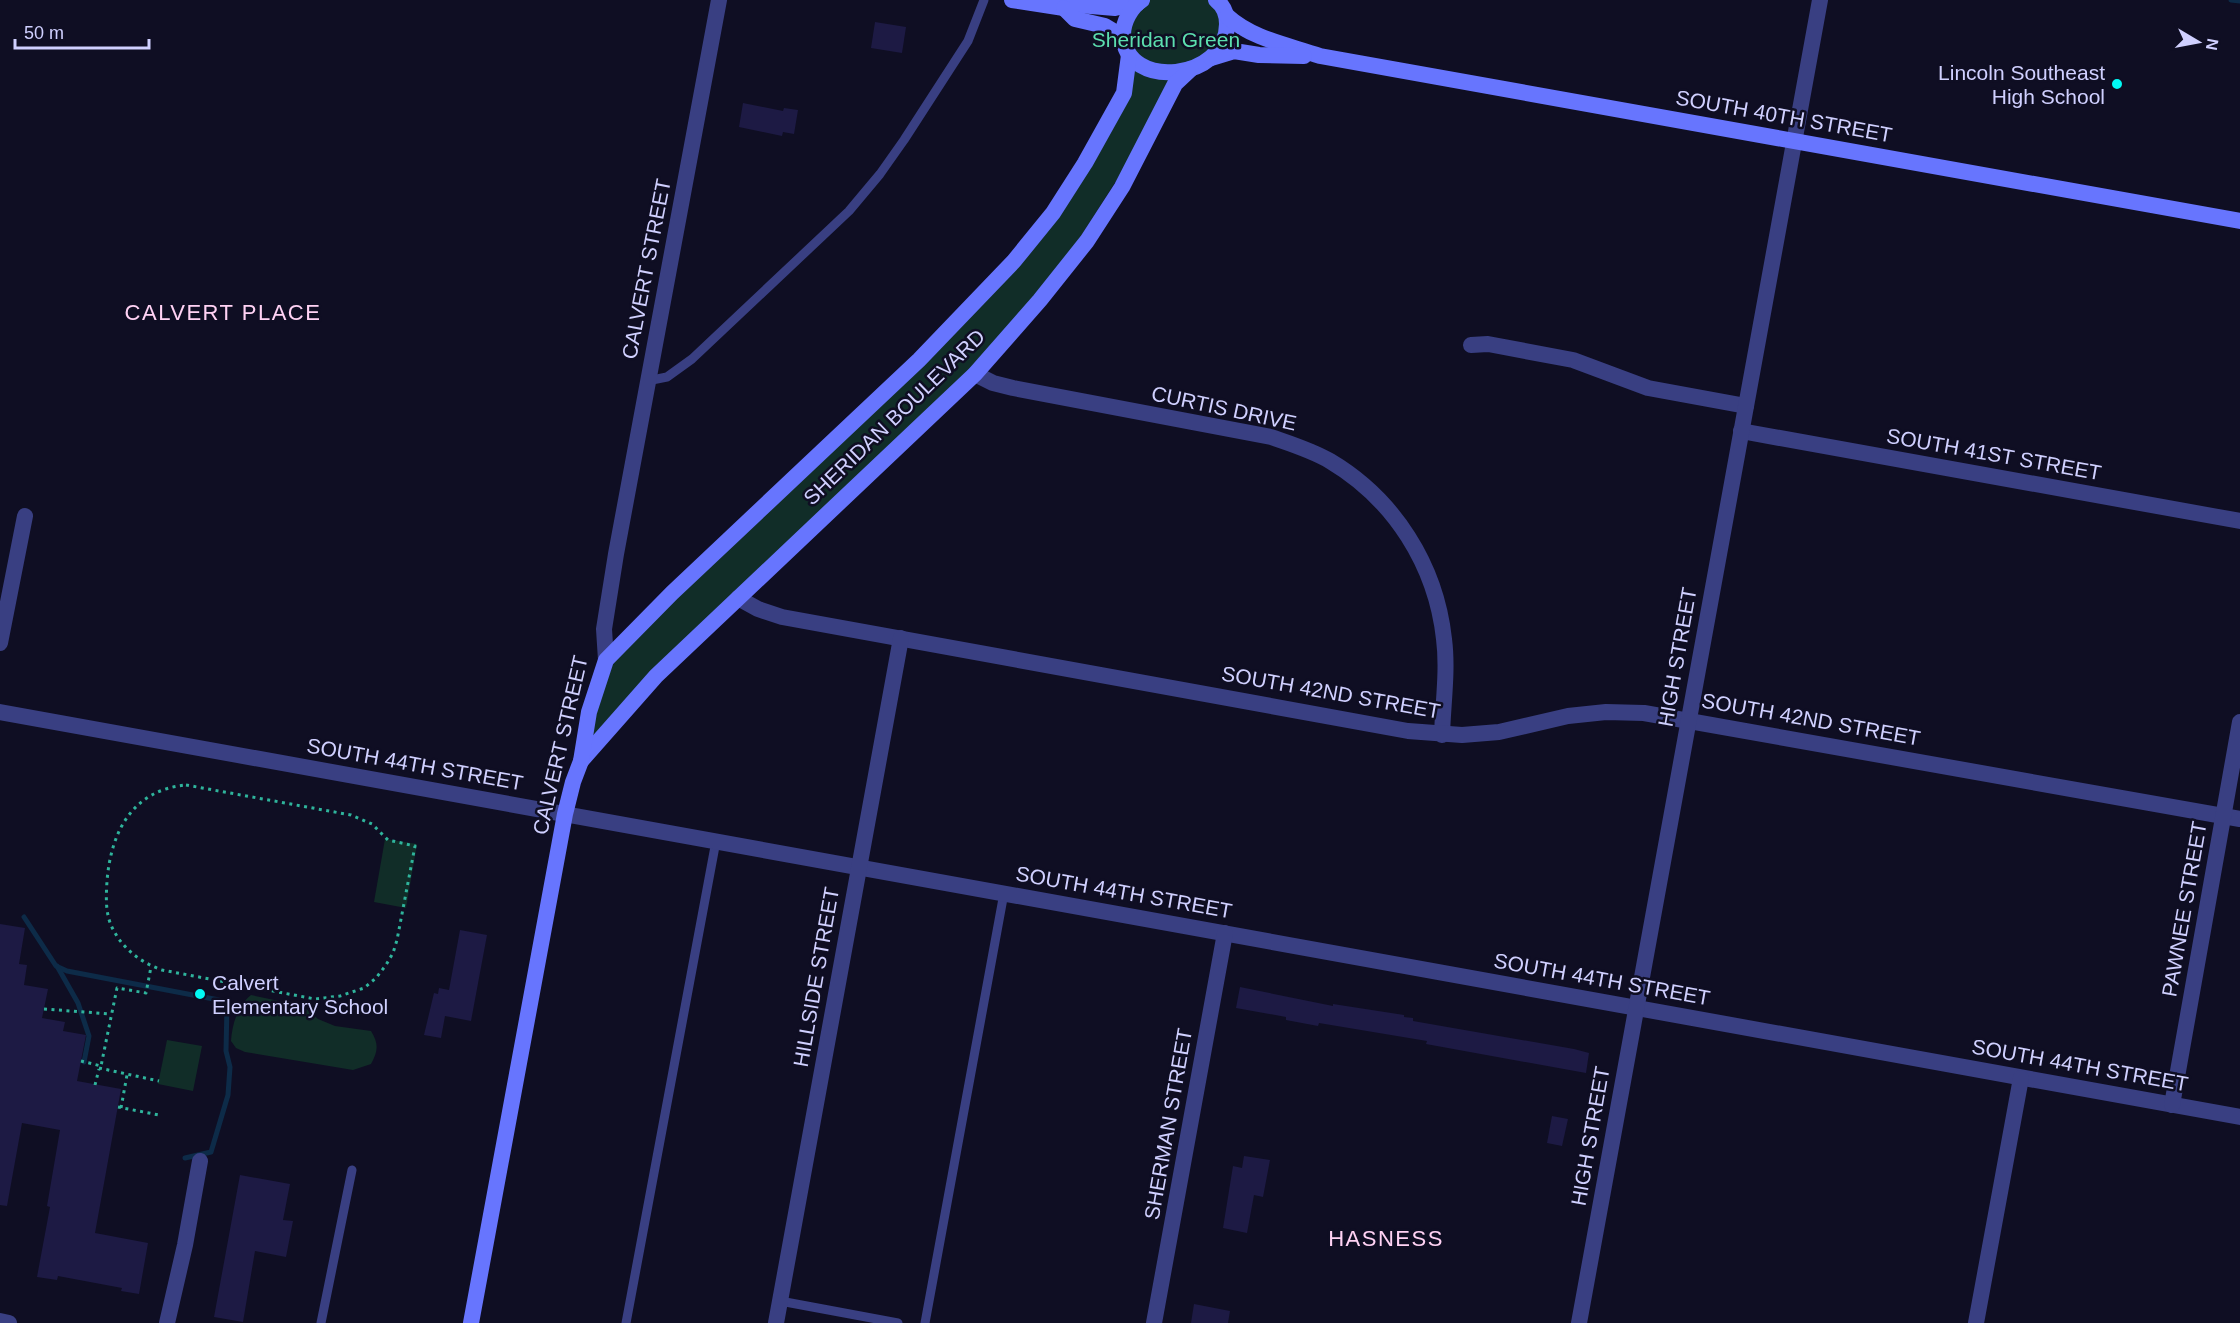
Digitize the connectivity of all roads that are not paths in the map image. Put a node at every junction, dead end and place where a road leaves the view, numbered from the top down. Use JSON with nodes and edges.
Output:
{"nodes":[{"id":1,"x":719,"y":0,"type":"edge"},
{"id":2,"x":984,"y":0,"type":"edge"},
{"id":3,"x":1012,"y":0,"type":"edge"},
{"id":4,"x":1820,"y":0,"type":"edge"},
{"id":5,"x":1140,"y":1,"type":"edge"},
{"id":6,"x":1065,"y":4,"type":"edge"},
{"id":7,"x":1221,"y":5,"type":"edge"},
{"id":8,"x":1127,"y":50,"type":"junction"},
{"id":9,"x":1320,"y":56,"type":"junction"},
{"id":10,"x":1211,"y":58,"type":"junction"},
{"id":11,"x":1191,"y":69,"type":"junction"},
{"id":12,"x":1794,"y":141,"type":"junction"},
{"id":13,"x":2240,"y":221,"type":"edge"},
{"id":14,"x":1471,"y":345,"type":"dead end"},
{"id":15,"x":975,"y":374,"type":"junction"},
{"id":16,"x":647,"y":381,"type":"junction"},
{"id":17,"x":1746,"y":406,"type":"junction"},
{"id":18,"x":1741,"y":431,"type":"junction"},
{"id":19,"x":25,"y":516,"type":"dead end"},
{"id":20,"x":2240,"y":521,"type":"edge"},
{"id":21,"x":738,"y":598,"type":"junction"},
{"id":22,"x":901,"y":638,"type":"junction"},
{"id":23,"x":0,"y":643,"type":"edge"},
{"id":24,"x":606,"y":660,"type":"junction"},
{"id":25,"x":0,"y":712,"type":"edge"},
{"id":26,"x":1689,"y":720,"type":"junction"},
{"id":27,"x":2240,"y":722,"type":"edge"},
{"id":28,"x":1442,"y":735,"type":"junction"},
{"id":29,"x":581,"y":761,"type":"junction"},
{"id":30,"x":565,"y":814,"type":"junction"},
{"id":31,"x":2232,"y":818,"type":"edge"},
{"id":32,"x":716,"y":841,"type":"junction"},
{"id":33,"x":859,"y":866,"type":"junction"},
{"id":34,"x":1004,"y":893,"type":"junction"},
{"id":35,"x":1225,"y":933,"type":"junction"},
{"id":36,"x":1636,"y":1008,"type":"junction"},
{"id":37,"x":2021,"y":1078,"type":"junction"},
{"id":38,"x":2172,"y":1105,"type":"junction"},
{"id":39,"x":2240,"y":1117,"type":"edge"},
{"id":40,"x":200,"y":1161,"type":"dead end"},
{"id":41,"x":352,"y":1170,"type":"dead end"},
{"id":42,"x":780,"y":1301,"type":"junction"},
{"id":43,"x":0,"y":1321,"type":"edge"},
{"id":44,"x":9,"y":1323,"type":"edge"},
{"id":45,"x":167,"y":1323,"type":"edge"},
{"id":46,"x":321,"y":1323,"type":"edge"},
{"id":47,"x":471,"y":1323,"type":"edge"},
{"id":48,"x":626,"y":1323,"type":"edge"},
{"id":49,"x":776,"y":1323,"type":"edge"},
{"id":50,"x":898,"y":1323,"type":"edge"},
{"id":51,"x":925,"y":1323,"type":"edge"},
{"id":52,"x":1154,"y":1323,"type":"edge"},
{"id":53,"x":1579,"y":1323,"type":"edge"},
{"id":54,"x":1976,"y":1323,"type":"edge"}],
"edges":[{"from":1,"to":16,"type":"street","name":"CALVERT STREET"},
{"from":2,"to":16,"type":"lane"},
{"from":3,"to":6,"type":"main road"},
{"from":4,"to":12,"type":"street","name":"HIGH STREET"},
{"from":5,"to":6,"type":"main road"},
{"from":5,"to":8,"type":"main road","name":"SHERIDAN BOULEVARD"},
{"from":6,"to":8,"type":"main road"},
{"from":7,"to":9,"type":"main road","name":"SOUTH 40TH STREET"},
{"from":7,"to":10,"type":"main road"},
{"from":8,"to":11,"type":"main road"},
{"from":8,"to":24,"type":"main road","name":"SHERIDAN BOULEVARD"},
{"from":9,"to":10,"type":"main road","name":"SOUTH 40TH STREET"},
{"from":9,"to":12,"type":"main road","name":"SOUTH 40TH STREET"},
{"from":10,"to":11,"type":"main road"},
{"from":11,"to":15,"type":"main road","name":"SHERIDAN BOULEVARD"},
{"from":12,"to":13,"type":"main road","name":"SOUTH 40TH STREET"},
{"from":12,"to":17,"type":"street","name":"HIGH STREET"},
{"from":14,"to":17,"type":"street"},
{"from":15,"to":21,"type":"main road","name":"SHERIDAN BOULEVARD"},
{"from":15,"to":28,"type":"street","name":"CURTIS DRIVE"},
{"from":16,"to":24,"type":"street","name":"CALVERT STREET"},
{"from":17,"to":18,"type":"street","name":"HIGH STREET"},
{"from":18,"to":20,"type":"street","name":"SOUTH 41ST STREET"},
{"from":18,"to":26,"type":"street","name":"HIGH STREET"},
{"from":19,"to":23,"type":"street"},
{"from":21,"to":22,"type":"street","name":"SOUTH 42ND STREET"},
{"from":21,"to":29,"type":"main road","name":"SHERIDAN BOULEVARD"},
{"from":22,"to":28,"type":"street","name":"SOUTH 42ND STREET"},
{"from":22,"to":33,"type":"street","name":"HILLSIDE STREET"},
{"from":24,"to":29,"type":"main road","name":"CALVERT STREET"},
{"from":25,"to":30,"type":"street","name":"SOUTH 44TH STREET"},
{"from":26,"to":28,"type":"street","name":"SOUTH 42ND STREET"},
{"from":26,"to":31,"type":"street","name":"SOUTH 42ND STREET"},
{"from":26,"to":36,"type":"street","name":"HIGH STREET"},
{"from":27,"to":31,"type":"street","name":"PAWNEE STREET"},
{"from":29,"to":30,"type":"main road","name":"CALVERT STREET"},
{"from":30,"to":32,"type":"street","name":"SOUTH 44TH STREET"},
{"from":30,"to":47,"type":"main road","name":"CALVERT STREET"},
{"from":31,"to":38,"type":"street","name":"PAWNEE STREET"},
{"from":32,"to":33,"type":"street","name":"SOUTH 44TH STREET"},
{"from":32,"to":48,"type":"lane"},
{"from":33,"to":34,"type":"street","name":"SOUTH 44TH STREET"},
{"from":33,"to":42,"type":"street","name":"HILLSIDE STREET"},
{"from":34,"to":35,"type":"street","name":"SOUTH 44TH STREET"},
{"from":34,"to":51,"type":"lane"},
{"from":35,"to":36,"type":"street","name":"SOUTH 44TH STREET"},
{"from":35,"to":52,"type":"street","name":"SHERMAN STREET"},
{"from":36,"to":37,"type":"street","name":"SOUTH 44TH STREET"},
{"from":36,"to":53,"type":"street","name":"HIGH STREET"},
{"from":37,"to":38,"type":"street","name":"SOUTH 44TH STREET"},
{"from":37,"to":54,"type":"street"},
{"from":38,"to":39,"type":"street","name":"SOUTH 44TH STREET"},
{"from":40,"to":45,"type":"street"},
{"from":41,"to":46,"type":"lane"},
{"from":42,"to":49,"type":"street","name":"HILLSIDE STREET"},
{"from":42,"to":50,"type":"lane"},
{"from":43,"to":44,"type":"street"}]}
